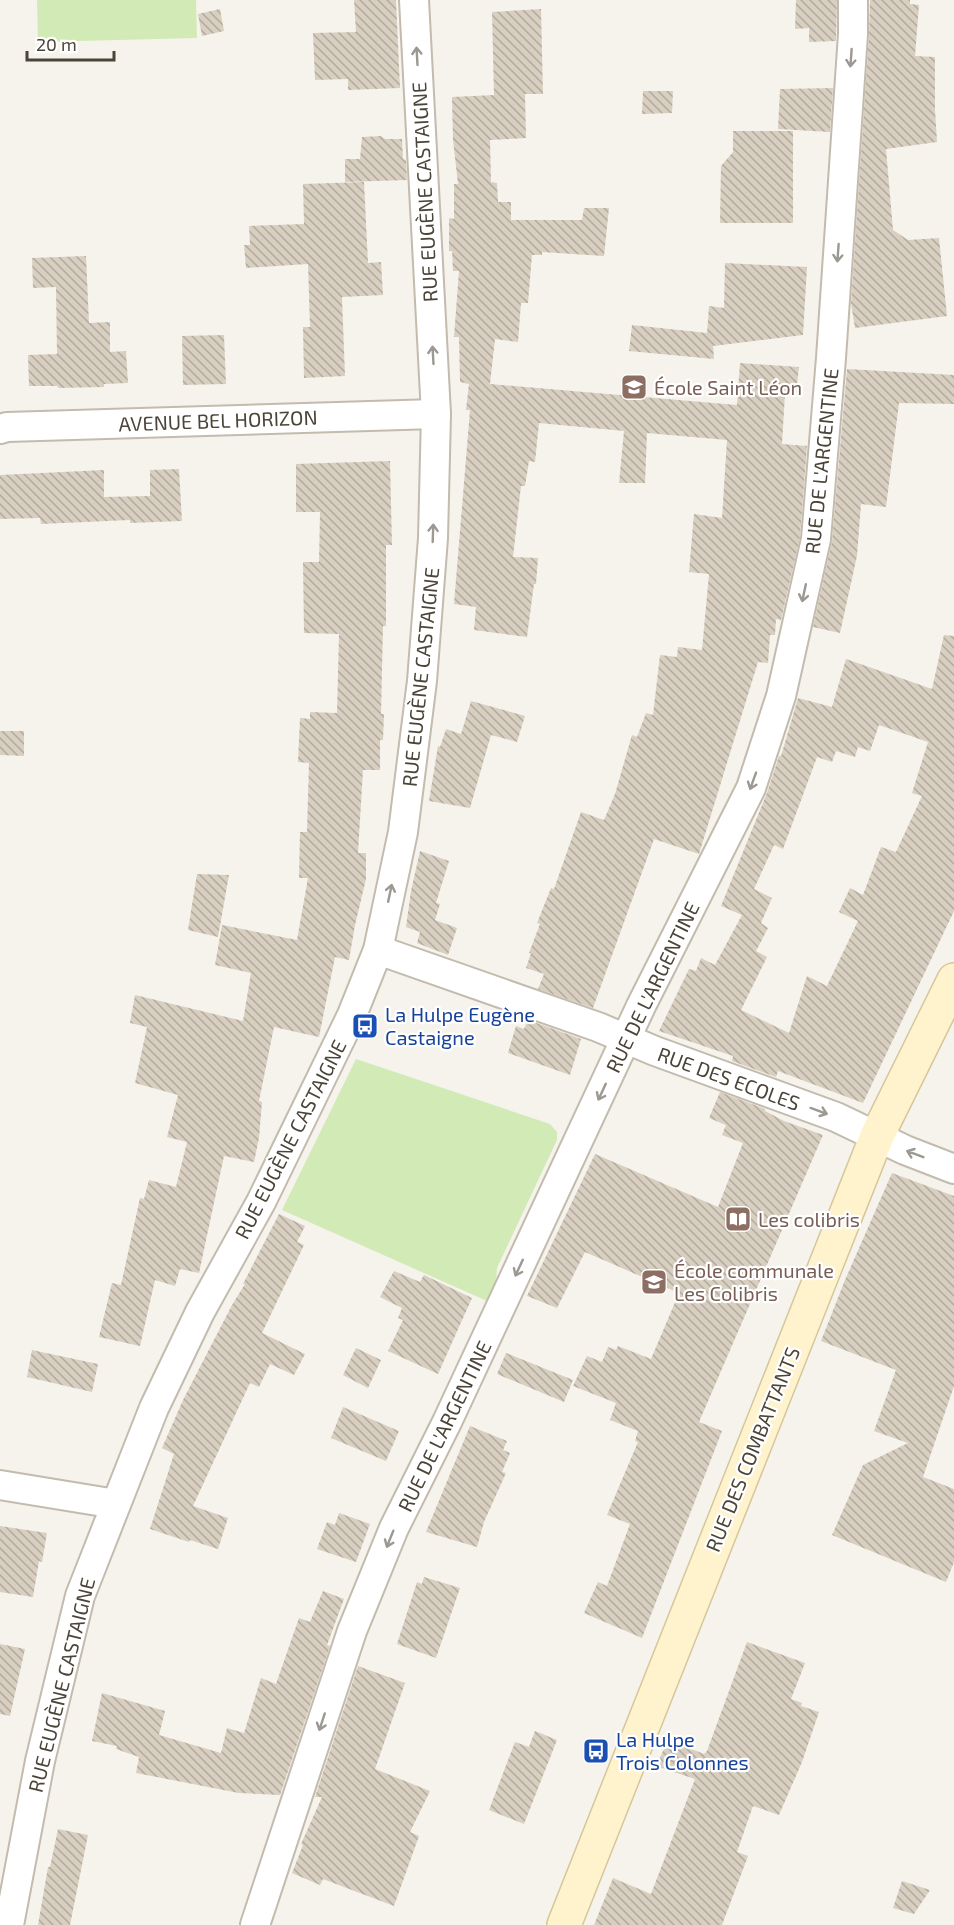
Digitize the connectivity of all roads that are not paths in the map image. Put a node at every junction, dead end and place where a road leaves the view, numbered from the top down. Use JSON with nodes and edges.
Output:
{"nodes":[{"id":1,"x":414,"y":0,"type":"edge"},
{"id":2,"x":853,"y":0,"type":"edge"},
{"id":3,"x":436,"y":414,"type":"junction"},
{"id":4,"x":0,"y":429,"type":"edge"},
{"id":5,"x":378,"y":950,"type":"junction"},
{"id":6,"x":954,"y":980,"type":"edge"},
{"id":7,"x":627,"y":1039,"type":"junction"},
{"id":8,"x":877,"y":1136,"type":"junction"},
{"id":9,"x":954,"y":1169,"type":"edge"},
{"id":10,"x":0,"y":1485,"type":"edge"},
{"id":11,"x":116,"y":1503,"type":"junction"},
{"id":12,"x":9,"y":1925,"type":"edge"},
{"id":13,"x":255,"y":1925,"type":"edge"},
{"id":14,"x":564,"y":1925,"type":"edge"}],
"edges":[{"from":3,"to":1,"type":"street","name":"RUE EUGÈNE CASTAIGNE","one_way":true},
{"from":2,"to":7,"type":"street","name":"RUE DE L'ARGENTINE","one_way":true},
{"from":3,"to":4,"type":"street","name":"AVENUE BEL HORIZON"},
{"from":5,"to":3,"type":"street","name":"RUE EUGÈNE CASTAIGNE","one_way":true},
{"from":5,"to":7,"type":"street","name":"RUE DES ECOLES"},
{"from":5,"to":11,"type":"street","name":"RUE EUGÈNE CASTAIGNE"},
{"from":6,"to":8,"type":"main road","name":"RUE DES COMBATTANTS"},
{"from":7,"to":8,"type":"street","name":"RUE DES ECOLES","one_way":true},
{"from":7,"to":13,"type":"street","name":"RUE DE L'ARGENTINE","one_way":true},
{"from":9,"to":8,"type":"street","name":"RUE DES ECOLES","one_way":true},
{"from":8,"to":14,"type":"main road","name":"RUE DES COMBATTANTS"},
{"from":10,"to":11,"type":"street"},
{"from":11,"to":12,"type":"street","name":"RUE EUGÈNE CASTAIGNE"}]}
